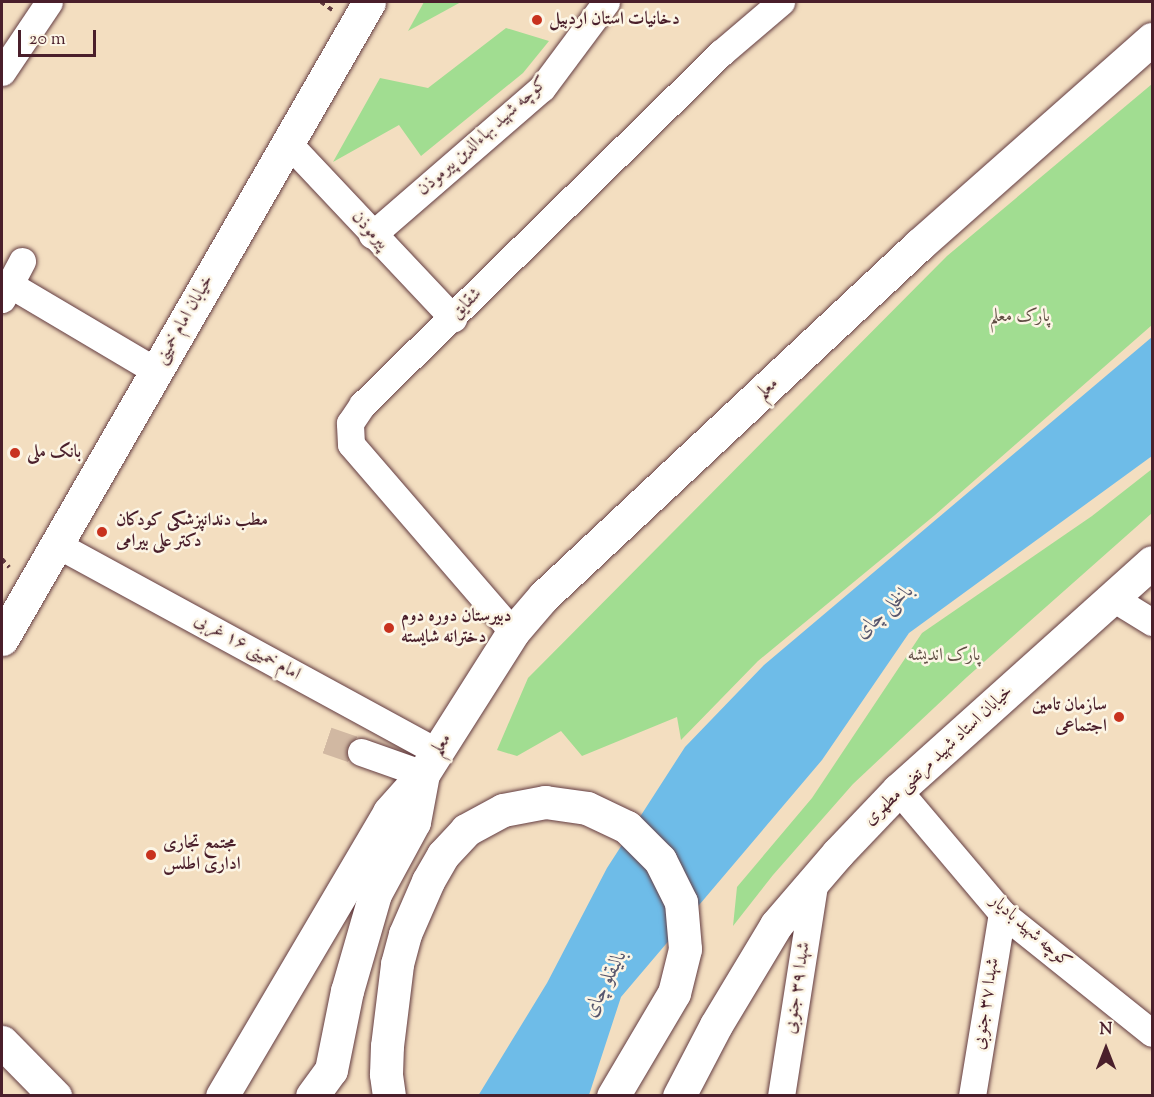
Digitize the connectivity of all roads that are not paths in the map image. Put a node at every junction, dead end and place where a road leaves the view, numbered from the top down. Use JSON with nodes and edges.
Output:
{"nodes":[{"id":1,"x":49,"y":2,"type":"edge"},
{"id":2,"x":369,"y":2,"type":"edge"},
{"id":3,"x":606,"y":2,"type":"edge"},
{"id":4,"x":781,"y":2,"type":"edge"},
{"id":5,"x":1152,"y":39,"type":"edge"},
{"id":6,"x":2,"y":72,"type":"edge"},
{"id":7,"x":288,"y":143,"type":"junction"},
{"id":8,"x":372,"y":235,"type":"junction"},
{"id":9,"x":22,"y":261,"type":"dead end"},
{"id":10,"x":5,"y":292,"type":"edge"},
{"id":11,"x":453,"y":318,"type":"junction"},
{"id":12,"x":156,"y":372,"type":"junction"},
{"id":13,"x":56,"y":544,"type":"junction"},
{"id":14,"x":1152,"y":562,"type":"edge"},
{"id":15,"x":1113,"y":598,"type":"junction"},
{"id":16,"x":1152,"y":622,"type":"edge"},
{"id":17,"x":513,"y":632,"type":"junction"},
{"id":18,"x":2,"y":639,"type":"edge"},
{"id":19,"x":361,"y":752,"type":"tunnel mouth"},
{"id":20,"x":431,"y":763,"type":"junction"},
{"id":21,"x":898,"y":790,"type":"junction"},
{"id":22,"x":815,"y":880,"type":"junction"},
{"id":23,"x":1002,"y":913,"type":"junction"},
{"id":24,"x":1152,"y":1033,"type":"edge"},
{"id":25,"x":2,"y":1042,"type":"edge"},
{"id":26,"x":55,"y":1095,"type":"edge"},
{"id":27,"x":222,"y":1095,"type":"edge"},
{"id":28,"x":312,"y":1095,"type":"edge"},
{"id":29,"x":389,"y":1095,"type":"edge"},
{"id":30,"x":613,"y":1095,"type":"edge"},
{"id":31,"x":679,"y":1095,"type":"edge"},
{"id":32,"x":781,"y":1095,"type":"edge"},
{"id":33,"x":972,"y":1095,"type":"edge"}],
"edges":[{"from":1,"to":6,"type":"street"},
{"from":2,"to":7,"type":"main road","name":"خیابان امام خمینی"},
{"from":3,"to":8,"type":"street","name":"کوچه شهید بهاءالدین پیرموذن"},
{"from":4,"to":11,"type":"street","name":"شقایق"},
{"from":5,"to":17,"type":"main road","name":"معلم"},
{"from":7,"to":8,"type":"street","name":"پیرموذن"},
{"from":7,"to":12,"type":"main road","name":"خیابان امام خمینی"},
{"from":8,"to":11,"type":"street","name":"پیرموذن"},
{"from":9,"to":10,"type":"street"},
{"from":10,"to":12,"type":"street"},
{"from":11,"to":17,"type":"street","name":"شقایق"},
{"from":12,"to":13,"type":"main road","name":"خیابان امام خمینی"},
{"from":13,"to":18,"type":"main road","name":"خیابان امام خمینی"},
{"from":13,"to":20,"type":"street","name":"امام خمینی ۱۶ غربی"},
{"from":14,"to":15,"type":"main road","name":"خیابان استاد شهید مرتضی مطهری"},
{"from":15,"to":16,"type":"street"},
{"from":15,"to":21,"type":"main road","name":"خیابان استاد شهید مرتضی مطهری"},
{"from":17,"to":20,"type":"main road","name":"معلم"},
{"from":19,"to":20,"type":"street"},
{"from":20,"to":27,"type":"main road"},
{"from":20,"to":28,"type":"main road"},
{"from":21,"to":22,"type":"main road","name":"خیابان استاد شهید مرتضی مطهری"},
{"from":21,"to":23,"type":"street","name":"کوچه شهید بادیار"},
{"from":22,"to":31,"type":"main road","name":"خیابان استاد شهید مرتضی مطهری"},
{"from":22,"to":32,"type":"street","name":"شهدا ۳۹ جنوبی"},
{"from":23,"to":24,"type":"street","name":"کوچه شهید بادیار"},
{"from":23,"to":33,"type":"street","name":"شهدا ۳۷ جنوبی"},
{"from":25,"to":26,"type":"main road"},
{"from":29,"to":30,"type":"main road"}]}
